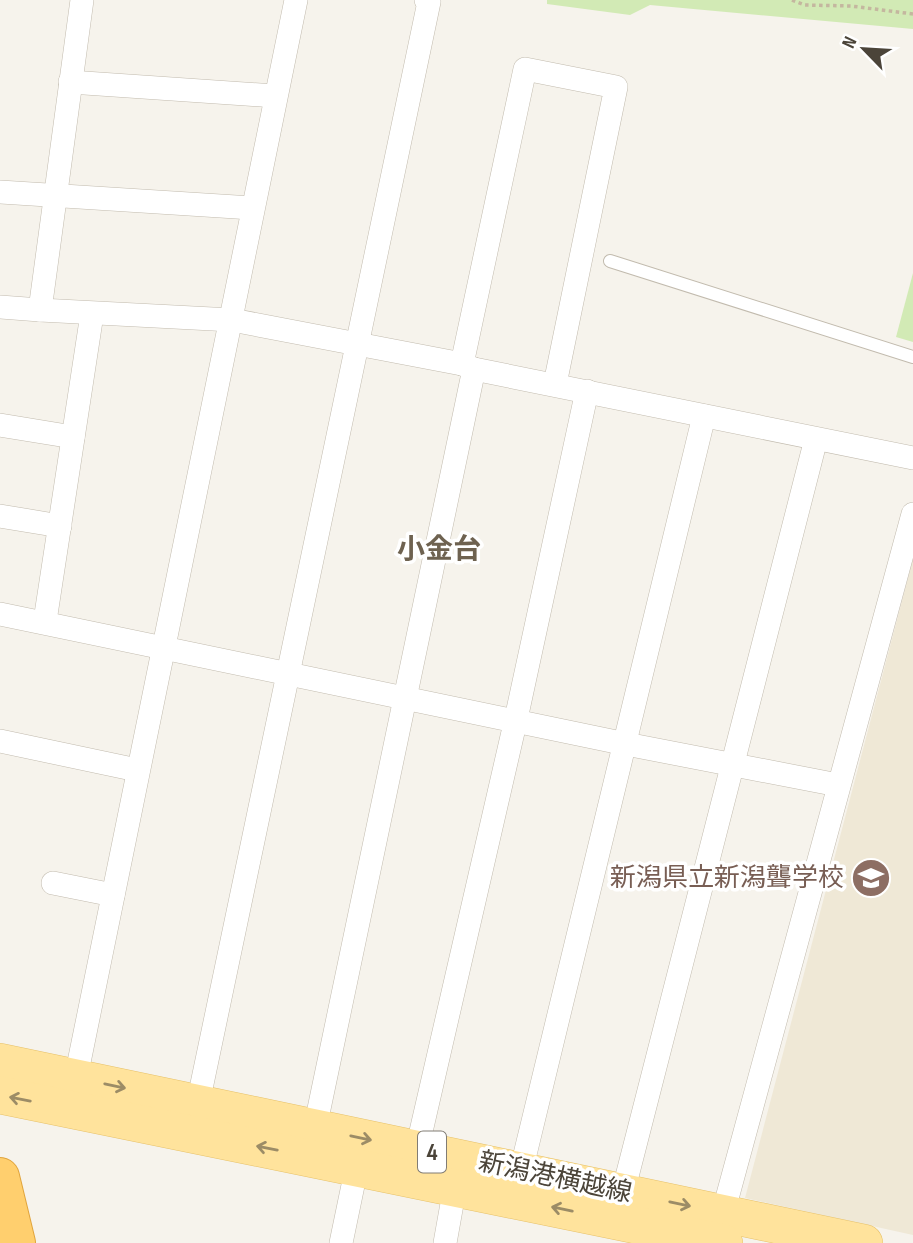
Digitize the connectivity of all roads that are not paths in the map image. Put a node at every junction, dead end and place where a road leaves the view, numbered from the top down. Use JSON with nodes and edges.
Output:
{"nodes":[{"id":1,"x":82,"y":0,"type":"edge"},
{"id":2,"x":296,"y":0,"type":"edge"},
{"id":3,"x":426,"y":0,"type":"edge"},
{"id":4,"x":70,"y":82,"type":"junction"},
{"id":5,"x":275,"y":96,"type":"junction"},
{"id":6,"x":0,"y":191,"type":"edge"},
{"id":7,"x":54,"y":196,"type":"junction"},
{"id":8,"x":252,"y":208,"type":"junction"},
{"id":9,"x":610,"y":261,"type":"dead end"},
{"id":10,"x":0,"y":307,"type":"edge"},
{"id":11,"x":40,"y":310,"type":"junction"},
{"id":12,"x":92,"y":314,"type":"junction"},
{"id":13,"x":232,"y":320,"type":"junction"},
{"id":14,"x":357,"y":343,"type":"junction"},
{"id":15,"x":913,"y":357,"type":"edge"},
{"id":16,"x":468,"y":367,"type":"junction"},
{"id":17,"x":555,"y":384,"type":"junction"},
{"id":18,"x":587,"y":391,"type":"junction"},
{"id":19,"x":704,"y":416,"type":"junction"},
{"id":20,"x":0,"y":425,"type":"edge"},
{"id":21,"x":73,"y":437,"type":"junction"},
{"id":22,"x":816,"y":439,"type":"junction"},
{"id":23,"x":913,"y":458,"type":"edge"},
{"id":24,"x":913,"y":514,"type":"edge"},
{"id":25,"x":0,"y":516,"type":"edge"},
{"id":26,"x":60,"y":526,"type":"junction"},
{"id":27,"x":0,"y":614,"type":"edge"},
{"id":28,"x":45,"y":621,"type":"junction"},
{"id":29,"x":163,"y":648,"type":"junction"},
{"id":30,"x":289,"y":674,"type":"junction"},
{"id":31,"x":406,"y":699,"type":"junction"},
{"id":32,"x":516,"y":719,"type":"junction"},
{"id":33,"x":0,"y":741,"type":"edge"},
{"id":34,"x":626,"y":744,"type":"junction"},
{"id":35,"x":733,"y":765,"type":"junction"},
{"id":36,"x":137,"y":770,"type":"junction"},
{"id":37,"x":838,"y":785,"type":"junction"},
{"id":38,"x":53,"y":883,"type":"dead end"},
{"id":39,"x":113,"y":895,"type":"junction"},
{"id":40,"x":0,"y":1062,"type":"edge"},
{"id":41,"x":76,"y":1077,"type":"junction"},
{"id":42,"x":0,"y":1095,"type":"edge"},
{"id":43,"x":198,"y":1103,"type":"junction"},
{"id":44,"x":314,"y":1128,"type":"junction"},
{"id":45,"x":417,"y":1149,"type":"junction"},
{"id":46,"x":357,"y":1166,"type":"junction"},
{"id":47,"x":521,"y":1171,"type":"junction"},
{"id":48,"x":0,"y":1177,"type":"edge"},
{"id":49,"x":455,"y":1187,"type":"junction"},
{"id":50,"x":610,"y":1218,"type":"edge"},
{"id":51,"x":724,"y":1228,"type":"edge"},
{"id":52,"x":16,"y":1243,"type":"edge"},
{"id":53,"x":341,"y":1243,"type":"edge"},
{"id":54,"x":445,"y":1243,"type":"edge"},
{"id":55,"x":864,"y":1243,"type":"edge"}],
"edges":[{"from":1,"to":4,"type":"street"},
{"from":2,"to":5,"type":"street"},
{"from":3,"to":14,"type":"street"},
{"from":4,"to":5,"type":"street"},
{"from":4,"to":7,"type":"street"},
{"from":5,"to":8,"type":"street"},
{"from":6,"to":7,"type":"street"},
{"from":7,"to":8,"type":"street"},
{"from":7,"to":11,"type":"street"},
{"from":8,"to":13,"type":"street"},
{"from":9,"to":15,"type":"lane"},
{"from":10,"to":11,"type":"street"},
{"from":11,"to":12,"type":"street"},
{"from":12,"to":13,"type":"street"},
{"from":12,"to":21,"type":"street"},
{"from":13,"to":14,"type":"street"},
{"from":13,"to":29,"type":"street"},
{"from":14,"to":16,"type":"street"},
{"from":14,"to":30,"type":"street"},
{"from":16,"to":17,"type":"street"},
{"from":16,"to":17,"type":"street"},
{"from":16,"to":31,"type":"street"},
{"from":17,"to":18,"type":"street"},
{"from":18,"to":19,"type":"street"},
{"from":18,"to":32,"type":"street"},
{"from":19,"to":22,"type":"street"},
{"from":19,"to":34,"type":"street"},
{"from":20,"to":21,"type":"street"},
{"from":21,"to":26,"type":"street"},
{"from":22,"to":23,"type":"street"},
{"from":22,"to":35,"type":"street"},
{"from":24,"to":37,"type":"street"},
{"from":25,"to":26,"type":"street"},
{"from":26,"to":28,"type":"street"},
{"from":27,"to":28,"type":"street"},
{"from":28,"to":29,"type":"street"},
{"from":29,"to":30,"type":"street"},
{"from":29,"to":36,"type":"street"},
{"from":30,"to":31,"type":"street"},
{"from":30,"to":43,"type":"street"},
{"from":31,"to":32,"type":"street"},
{"from":31,"to":44,"type":"street"},
{"from":32,"to":34,"type":"street"},
{"from":32,"to":45,"type":"street"},
{"from":33,"to":36,"type":"street"},
{"from":34,"to":35,"type":"street"},
{"from":34,"to":47,"type":"street"},
{"from":35,"to":37,"type":"street"},
{"from":35,"to":50,"type":"street"},
{"from":36,"to":39,"type":"street"},
{"from":37,"to":51,"type":"street"},
{"from":38,"to":39,"type":"street"},
{"from":39,"to":41,"type":"street"},
{"from":40,"to":41,"type":"main road","name":"新潟港横越線","number":"4"},
{"from":41,"to":43,"type":"main road","name":"新潟港横越線","number":"4","one_way":true},
{"from":46,"to":42,"type":"main road","name":"新潟港横越線","number":"4","one_way":true},
{"from":43,"to":44,"type":"main road","name":"新潟港横越線","number":"4"},
{"from":44,"to":45,"type":"main road","name":"新潟港横越線","number":"4","one_way":true},
{"from":45,"to":47,"type":"main road","name":"新潟港横越線","number":"4"},
{"from":46,"to":49,"type":"main road","name":"新潟港横越線","number":"4"},
{"from":46,"to":53,"type":"street"},
{"from":47,"to":50,"type":"main road","name":"新潟港横越線","number":"4"},
{"from":48,"to":52,"type":"highway"},
{"from":50,"to":49,"type":"main road","name":"新潟港横越線","number":"4","one_way":true},
{"from":49,"to":54,"type":"street"},
{"from":50,"to":51,"type":"main road","name":"新潟港横越線","number":"4"},
{"from":51,"to":55,"type":"main road","name":"新潟港横越線","number":"4"}]}
